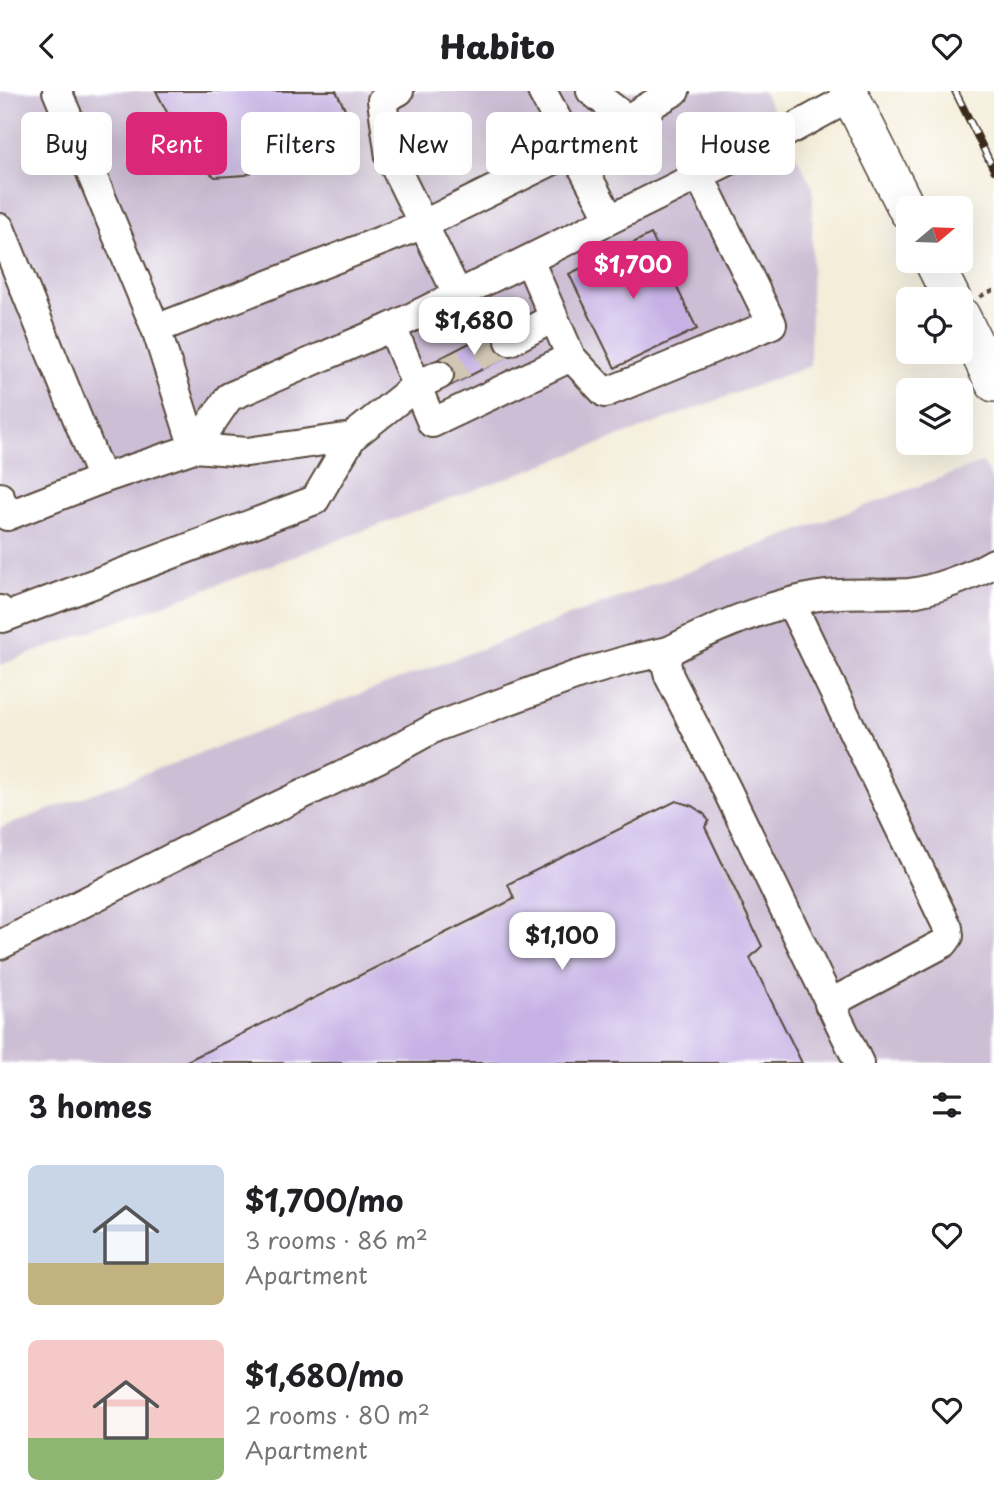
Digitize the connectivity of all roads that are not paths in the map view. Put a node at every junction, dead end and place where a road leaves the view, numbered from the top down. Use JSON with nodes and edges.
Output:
{"nodes":[{"id":1,"x":57,"y":91,"type":"edge"},
{"id":2,"x":400,"y":91,"type":"edge"},
{"id":3,"x":542,"y":91,"type":"edge"},
{"id":4,"x":591,"y":91,"type":"edge"},
{"id":5,"x":675,"y":91,"type":"edge"},
{"id":6,"x":850,"y":94,"type":"edge"},
{"id":7,"x":552,"y":112,"type":"edge"},
{"id":8,"x":795,"y":124,"type":"edge"},
{"id":9,"x":523,"y":175,"type":"edge"},
{"id":10,"x":585,"y":175,"type":"edge"},
{"id":11,"x":699,"y":175,"type":"joint"},
{"id":12,"x":901,"y":196,"type":"edge"},
{"id":13,"x":610,"y":219,"type":"junction"},
{"id":14,"x":424,"y":224,"type":"junction"},
{"id":15,"x":0,"y":228,"type":"edge"},
{"id":16,"x":529,"y":260,"type":"junction"},
{"id":17,"x":458,"y":295,"type":"junction"},
{"id":18,"x":553,"y":318,"type":"junction"},
{"id":19,"x":392,"y":327,"type":"junction"},
{"id":20,"x":156,"y":329,"type":"junction"},
{"id":21,"x":973,"y":340,"type":"edge"},
{"id":22,"x":510,"y":341,"type":"tunnel mouth"},
{"id":23,"x":571,"y":357,"type":"junction"},
{"id":24,"x":428,"y":381,"type":"junction"},
{"id":25,"x":994,"y":383,"type":"edge"},
{"id":26,"x":352,"y":437,"type":"junction"},
{"id":27,"x":194,"y":448,"type":"junction"},
{"id":28,"x":102,"y":479,"type":"junction"},
{"id":29,"x":2,"y":517,"type":"edge"},
{"id":30,"x":994,"y":563,"type":"edge"},
{"id":31,"x":791,"y":603,"type":"junction"},
{"id":32,"x":0,"y":610,"type":"edge"},
{"id":33,"x":669,"y":652,"type":"junction"},
{"id":34,"x":0,"y":945,"type":"edge"},
{"id":35,"x":829,"y":1004,"type":"junction"},
{"id":36,"x":859,"y":1063,"type":"edge"}],
"edges":[{"from":1,"to":20,"type":"lane"},
{"from":2,"to":14,"type":"lane"},
{"from":3,"to":7,"type":"lane"},
{"from":4,"to":5,"type":"lane"},
{"from":6,"to":8,"type":"lane"},
{"from":6,"to":12,"type":"main road"},
{"from":9,"to":14,"type":"lane"},
{"from":10,"to":13,"type":"lane"},
{"from":11,"to":13,"type":"lane"},
{"from":11,"to":23,"type":"lane"},
{"from":13,"to":16,"type":"lane"},
{"from":14,"to":17,"type":"lane"},
{"from":14,"to":20,"type":"lane"},
{"from":15,"to":28,"type":"lane"},
{"from":16,"to":17,"type":"lane"},
{"from":16,"to":18,"type":"lane"},
{"from":17,"to":19,"type":"lane"},
{"from":18,"to":22,"type":"lane"},
{"from":18,"to":23,"type":"lane"},
{"from":19,"to":24,"type":"lane"},
{"from":19,"to":27,"type":"lane"},
{"from":20,"to":27,"type":"lane"},
{"from":21,"to":25,"type":"main road"},
{"from":23,"to":24,"type":"lane"},
{"from":24,"to":26,"type":"lane"},
{"from":26,"to":27,"type":"lane"},
{"from":26,"to":32,"type":"lane"},
{"from":27,"to":28,"type":"lane"},
{"from":28,"to":29,"type":"lane"},
{"from":30,"to":31,"type":"lane"},
{"from":31,"to":33,"type":"lane"},
{"from":31,"to":35,"type":"lane"},
{"from":33,"to":34,"type":"lane"},
{"from":33,"to":35,"type":"lane"},
{"from":35,"to":36,"type":"lane"}]}
